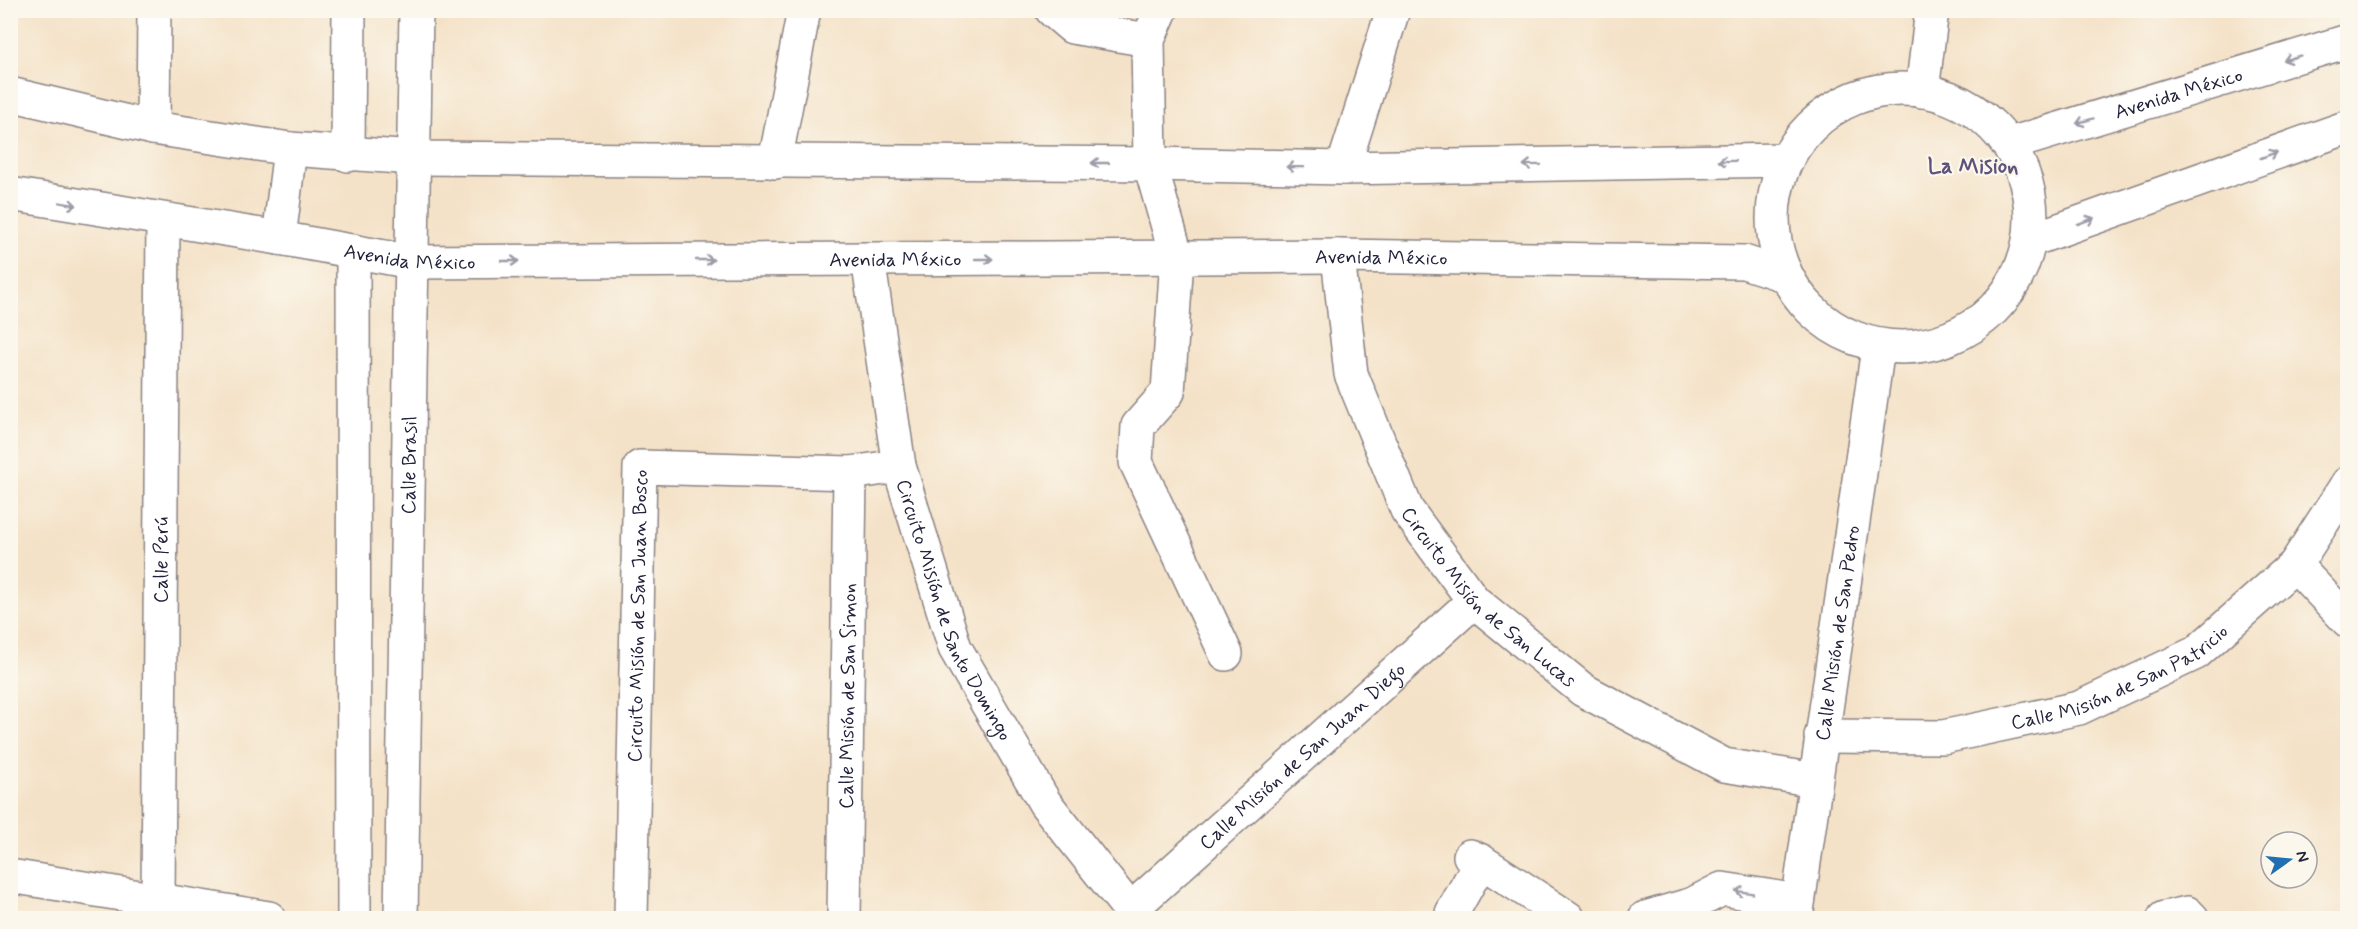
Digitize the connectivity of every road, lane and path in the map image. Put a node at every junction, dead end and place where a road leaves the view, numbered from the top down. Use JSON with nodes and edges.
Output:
{"nodes":[{"id":1,"x":154,"y":10,"type":"edge"},
{"id":2,"x":349,"y":10,"type":"edge"},
{"id":3,"x":416,"y":10,"type":"edge"},
{"id":4,"x":804,"y":10,"type":"edge"},
{"id":5,"x":1052,"y":10,"type":"edge"},
{"id":6,"x":1393,"y":10,"type":"edge"},
{"id":7,"x":1932,"y":10,"type":"edge"},
{"id":8,"x":1154,"y":25,"type":"edge"},
{"id":9,"x":2348,"y":41,"type":"edge"},
{"id":10,"x":1922,"y":91,"type":"junction"},
{"id":11,"x":10,"y":94,"type":"edge"},
{"id":12,"x":2348,"y":127,"type":"edge"},
{"id":13,"x":153,"y":128,"type":"junction"},
{"id":14,"x":2010,"y":144,"type":"junction"},
{"id":15,"x":290,"y":150,"type":"junction"},
{"id":16,"x":348,"y":155,"type":"junction"},
{"id":17,"x":414,"y":158,"type":"junction"},
{"id":18,"x":1785,"y":160,"type":"junction"},
{"id":19,"x":775,"y":162,"type":"junction"},
{"id":20,"x":1150,"y":164,"type":"junction"},
{"id":21,"x":1344,"y":168,"type":"junction"},
{"id":22,"x":10,"y":194,"type":"edge"},
{"id":23,"x":163,"y":220,"type":"junction"},
{"id":24,"x":279,"y":238,"type":"junction"},
{"id":25,"x":2031,"y":240,"type":"junction"},
{"id":26,"x":353,"y":251,"type":"junction"},
{"id":27,"x":1338,"y":256,"type":"junction"},
{"id":28,"x":1177,"y":258,"type":"junction"},
{"id":29,"x":868,"y":259,"type":"junction"},
{"id":30,"x":412,"y":262,"type":"junction"},
{"id":31,"x":1784,"y":275,"type":"junction"},
{"id":32,"x":1878,"y":348,"type":"junction"},
{"id":33,"x":899,"y":466,"type":"junction"},
{"id":34,"x":850,"y":473,"type":"junction"},
{"id":35,"x":2348,"y":483,"type":"edge"},
{"id":36,"x":2295,"y":565,"type":"junction"},
{"id":37,"x":1474,"y":601,"type":"junction"},
{"id":38,"x":2348,"y":621,"type":"edge"},
{"id":39,"x":1226,"y":654,"type":"dead end"},
{"id":40,"x":1821,"y":736,"type":"junction"},
{"id":41,"x":1815,"y":780,"type":"junction"},
{"id":42,"x":10,"y":876,"type":"edge"},
{"id":43,"x":158,"y":900,"type":"junction"},
{"id":44,"x":1797,"y":910,"type":"edge"},
{"id":45,"x":1704,"y":911,"type":"edge"},
{"id":46,"x":1450,"y":912,"type":"edge"},
{"id":47,"x":1135,"y":914,"type":"edge"},
{"id":48,"x":269,"y":918,"type":"edge"},
{"id":49,"x":354,"y":918,"type":"edge"},
{"id":50,"x":401,"y":918,"type":"edge"},
{"id":51,"x":631,"y":918,"type":"edge"},
{"id":52,"x":844,"y":918,"type":"edge"},
{"id":53,"x":1568,"y":918,"type":"edge"},
{"id":54,"x":1645,"y":918,"type":"edge"},
{"id":55,"x":2164,"y":918,"type":"edge"},
{"id":56,"x":2192,"y":918,"type":"edge"}],
"edges":[{"from":1,"to":13,"type":"street"},
{"from":2,"to":16,"type":"street"},
{"from":3,"to":17,"type":"street","name":"Calle Brasil"},
{"from":4,"to":19,"type":"street"},
{"from":5,"to":8,"type":"street"},
{"from":6,"to":21,"type":"street"},
{"from":7,"to":10,"type":"street"},
{"from":8,"to":20,"type":"street"},
{"from":9,"to":14,"type":"street","name":"Avenida México","one_way":true},
{"from":10,"to":14,"type":"street"},
{"from":10,"to":18,"type":"street"},
{"from":11,"to":13,"type":"street"},
{"from":25,"to":12,"type":"street","one_way":true},
{"from":13,"to":15,"type":"street"},
{"from":14,"to":25,"type":"street"},
{"from":15,"to":16,"type":"street"},
{"from":15,"to":24,"type":"street"},
{"from":16,"to":17,"type":"street"},
{"from":17,"to":19,"type":"street"},
{"from":17,"to":30,"type":"street","name":"Calle Brasil"},
{"from":18,"to":21,"type":"street","one_way":true},
{"from":18,"to":31,"type":"street"},
{"from":20,"to":19,"type":"street","one_way":true},
{"from":21,"to":20,"type":"street","one_way":true},
{"from":20,"to":28,"type":"street"},
{"from":22,"to":23,"type":"street","name":"Avenida México","one_way":true},
{"from":23,"to":24,"type":"street","name":"Avenida México"},
{"from":23,"to":43,"type":"street","name":"Calle Perú"},
{"from":24,"to":26,"type":"street","name":"Avenida México"},
{"from":25,"to":32,"type":"street"},
{"from":26,"to":30,"type":"street","name":"Avenida México"},
{"from":26,"to":49,"type":"street"},
{"from":27,"to":28,"type":"street","name":"Avenida México"},
{"from":27,"to":31,"type":"street","name":"Avenida México"},
{"from":27,"to":37,"type":"street","name":"Circuito Misión de San Lucas"},
{"from":29,"to":28,"type":"street","name":"Avenida México","one_way":true},
{"from":28,"to":39,"type":"street"},
{"from":30,"to":29,"type":"street","name":"Avenida México","one_way":true},
{"from":29,"to":33,"type":"street","name":"Circuito Misión de Santo Domingo"},
{"from":30,"to":50,"type":"street","name":"Calle Brasil"},
{"from":31,"to":32,"type":"street"},
{"from":32,"to":40,"type":"street","name":"Calle Misión de San Pedro"},
{"from":33,"to":34,"type":"street","name":"Circuito Misión de San Juan Bosco"},
{"from":33,"to":47,"type":"street","name":"Circuito Misión de Santo Domingo"},
{"from":34,"to":51,"type":"street","name":"Circuito Misión de San Juan Bosco"},
{"from":34,"to":52,"type":"street","name":"Calle Misión de San Simon"},
{"from":35,"to":36,"type":"street","name":"Calle Misión de San Patricio"},
{"from":36,"to":38,"type":"street"},
{"from":36,"to":40,"type":"street","name":"Calle Misión de San Patricio"},
{"from":37,"to":41,"type":"street","name":"Circuito Misión de San Lucas"},
{"from":37,"to":47,"type":"street","name":"Calle Misión de San Juan Diego"},
{"from":40,"to":41,"type":"street","name":"Calle Misión de San Pedro"},
{"from":41,"to":44,"type":"street","name":"Calle Misión de San Pedro"},
{"from":42,"to":43,"type":"street"},
{"from":43,"to":48,"type":"street"},
{"from":44,"to":45,"type":"street","one_way":true},
{"from":45,"to":54,"type":"street"},
{"from":46,"to":53,"type":"street"},
{"from":55,"to":56,"type":"street"}]}
